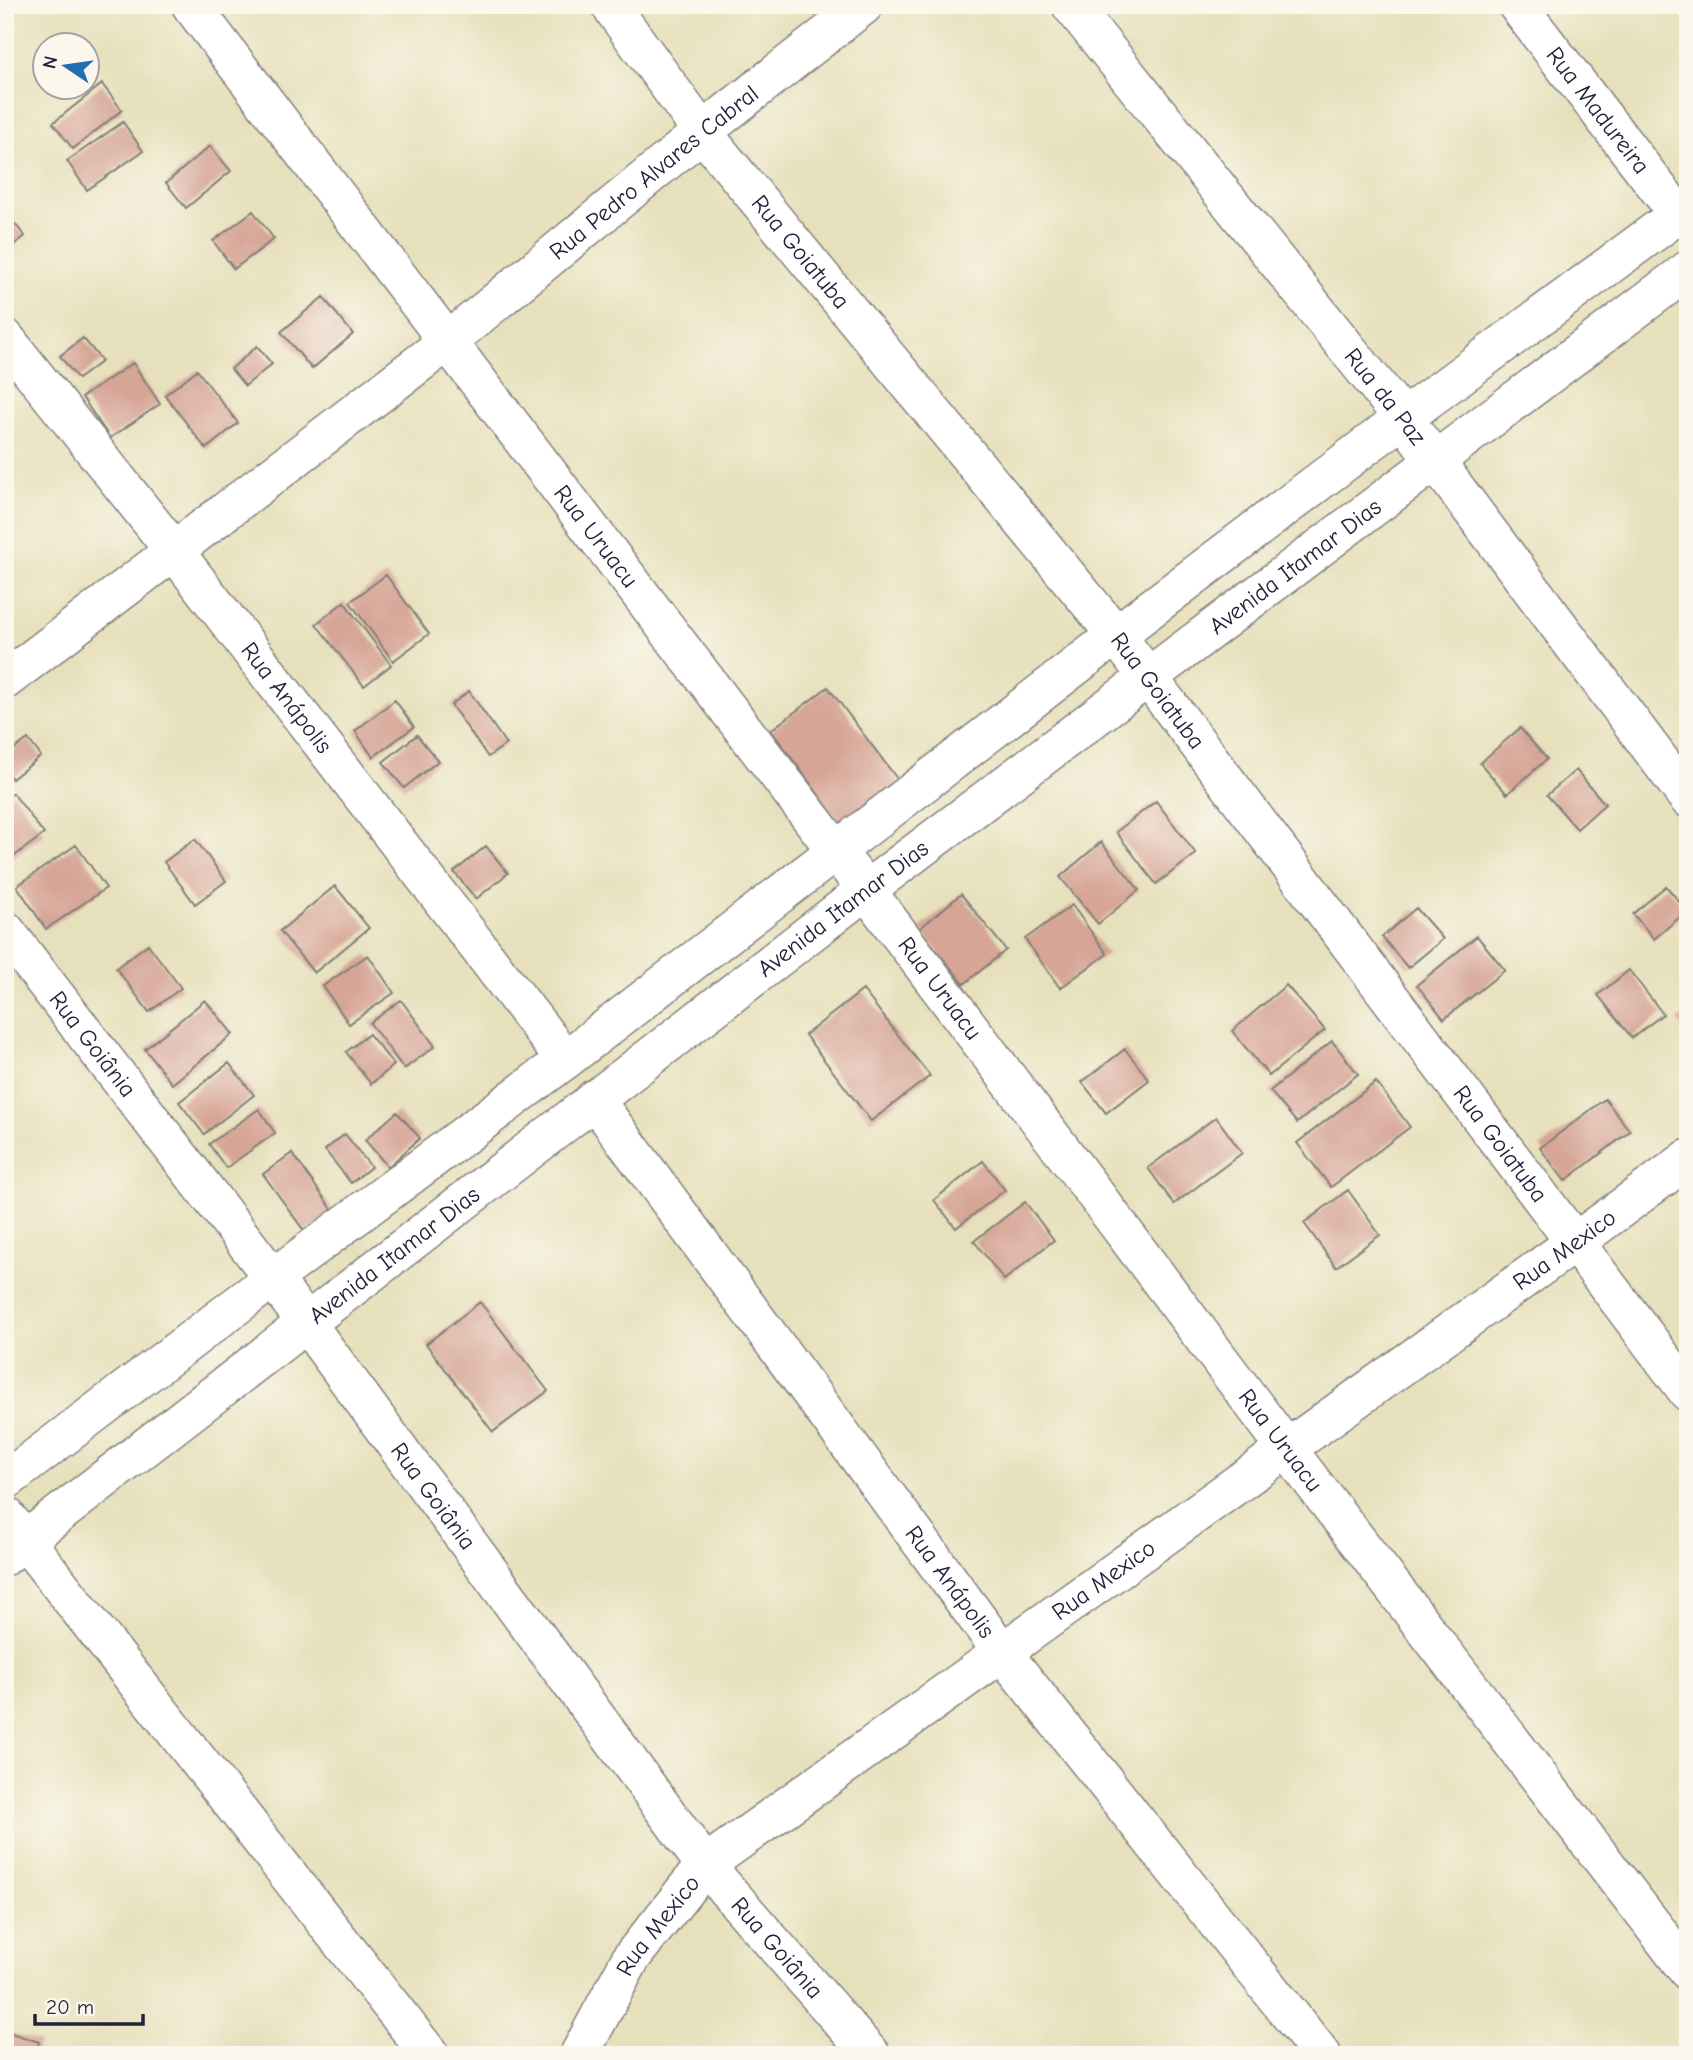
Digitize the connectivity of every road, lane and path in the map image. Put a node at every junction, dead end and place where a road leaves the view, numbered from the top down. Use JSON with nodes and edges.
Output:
{"nodes":[{"id":1,"x":191,"y":5,"type":"edge"},
{"id":2,"x":610,"y":5,"type":"edge"},
{"id":3,"x":864,"y":5,"type":"edge"},
{"id":4,"x":1071,"y":5,"type":"edge"},
{"id":5,"x":1517,"y":5,"type":"edge"},
{"id":6,"x":702,"y":132,"type":"junction"},
{"id":7,"x":1683,"y":211,"type":"edge"},
{"id":8,"x":1688,"y":270,"type":"edge"},
{"id":9,"x":5,"y":338,"type":"edge"},
{"id":10,"x":447,"y":342,"type":"junction"},
{"id":11,"x":1403,"y":418,"type":"junction"},
{"id":12,"x":1434,"y":460,"type":"junction"},
{"id":13,"x":175,"y":552,"type":"junction"},
{"id":14,"x":1115,"y":635,"type":"junction"},
{"id":15,"x":1148,"y":678,"type":"junction"},
{"id":16,"x":5,"y":680,"type":"edge"},
{"id":17,"x":1688,"y":798,"type":"edge"},
{"id":18,"x":836,"y":850,"type":"junction"},
{"id":19,"x":866,"y":890,"type":"junction"},
{"id":20,"x":5,"y":930,"type":"edge"},
{"id":21,"x":565,"y":1060,"type":"junction"},
{"id":22,"x":594,"y":1099,"type":"junction"},
{"id":23,"x":1688,"y":1159,"type":"edge"},
{"id":24,"x":1574,"y":1243,"type":"junction"},
{"id":25,"x":273,"y":1278,"type":"junction"},
{"id":26,"x":306,"y":1323,"type":"junction"},
{"id":27,"x":1688,"y":1392,"type":"edge"},
{"id":28,"x":1287,"y":1449,"type":"junction"},
{"id":29,"x":5,"y":1481,"type":"edge"},
{"id":30,"x":12,"y":1537,"type":"edge"},
{"id":31,"x":1002,"y":1652,"type":"junction"},
{"id":32,"x":705,"y":1865,"type":"junction"},
{"id":33,"x":1688,"y":1970,"type":"edge"},
{"id":34,"x":430,"y":2055,"type":"edge"},
{"id":35,"x":579,"y":2055,"type":"edge"},
{"id":36,"x":871,"y":2055,"type":"edge"},
{"id":37,"x":1322,"y":2055,"type":"edge"}],
"edges":[{"from":1,"to":10,"type":"street","name":"Rua Uruacu"},
{"from":2,"to":6,"type":"street","name":"Rua Goiatuba"},
{"from":3,"to":6,"type":"street","name":"Rua Pedro Alvares Cabral"},
{"from":4,"to":11,"type":"street","name":"Rua da Paz"},
{"from":5,"to":7,"type":"street","name":"Rua Madureira"},
{"from":6,"to":10,"type":"street","name":"Rua Pedro Alvares Cabral"},
{"from":6,"to":14,"type":"street","name":"Rua Goiatuba"},
{"from":7,"to":11,"type":"street","name":"Avenida Itamar Dias"},
{"from":8,"to":12,"type":"street","name":"Avenida Itamar Dias"},
{"from":9,"to":13,"type":"street","name":"Rua Anápolis"},
{"from":10,"to":13,"type":"street","name":"Rua Pedro Alvares Cabral"},
{"from":10,"to":18,"type":"street","name":"Rua Uruacu"},
{"from":11,"to":12,"type":"street","name":"Rua da Paz"},
{"from":11,"to":14,"type":"street","name":"Avenida Itamar Dias"},
{"from":12,"to":15,"type":"street","name":"Avenida Itamar Dias"},
{"from":12,"to":17,"type":"street","name":"Rua da Paz"},
{"from":13,"to":16,"type":"street","name":"Rua Pedro Alvares Cabral"},
{"from":13,"to":21,"type":"street","name":"Rua Anápolis"},
{"from":14,"to":15,"type":"street","name":"Rua Goiatuba"},
{"from":14,"to":18,"type":"street","name":"Avenida Itamar Dias"},
{"from":15,"to":19,"type":"street","name":"Avenida Itamar Dias"},
{"from":15,"to":24,"type":"street","name":"Rua Goiatuba"},
{"from":18,"to":19,"type":"street","name":"Rua Uruacu"},
{"from":18,"to":21,"type":"street","name":"Avenida Itamar Dias"},
{"from":19,"to":22,"type":"street","name":"Avenida Itamar Dias"},
{"from":19,"to":28,"type":"street","name":"Rua Uruacu"},
{"from":20,"to":25,"type":"street","name":"Rua Goiânia"},
{"from":21,"to":25,"type":"street","name":"Avenida Itamar Dias"},
{"from":22,"to":26,"type":"street","name":"Avenida Itamar Dias"},
{"from":22,"to":31,"type":"street","name":"Rua Anápolis"},
{"from":23,"to":24,"type":"street","name":"Rua Mexico"},
{"from":24,"to":27,"type":"street","name":"Rua Goiatuba"},
{"from":24,"to":28,"type":"street","name":"Rua Mexico"},
{"from":25,"to":26,"type":"street","name":"Rua Goiânia"},
{"from":25,"to":29,"type":"street","name":"Avenida Itamar Dias"},
{"from":26,"to":30,"type":"street","name":"Avenida Itamar Dias"},
{"from":26,"to":32,"type":"street","name":"Rua Goiânia"},
{"from":28,"to":31,"type":"street","name":"Rua Mexico"},
{"from":28,"to":33,"type":"street","name":"Rua Uruacu"},
{"from":30,"to":34,"type":"street"},
{"from":31,"to":32,"type":"street","name":"Rua Mexico"},
{"from":31,"to":37,"type":"street","name":"Rua Anápolis"},
{"from":32,"to":35,"type":"street","name":"Rua Mexico"},
{"from":32,"to":36,"type":"street","name":"Rua Goiânia"}]}
